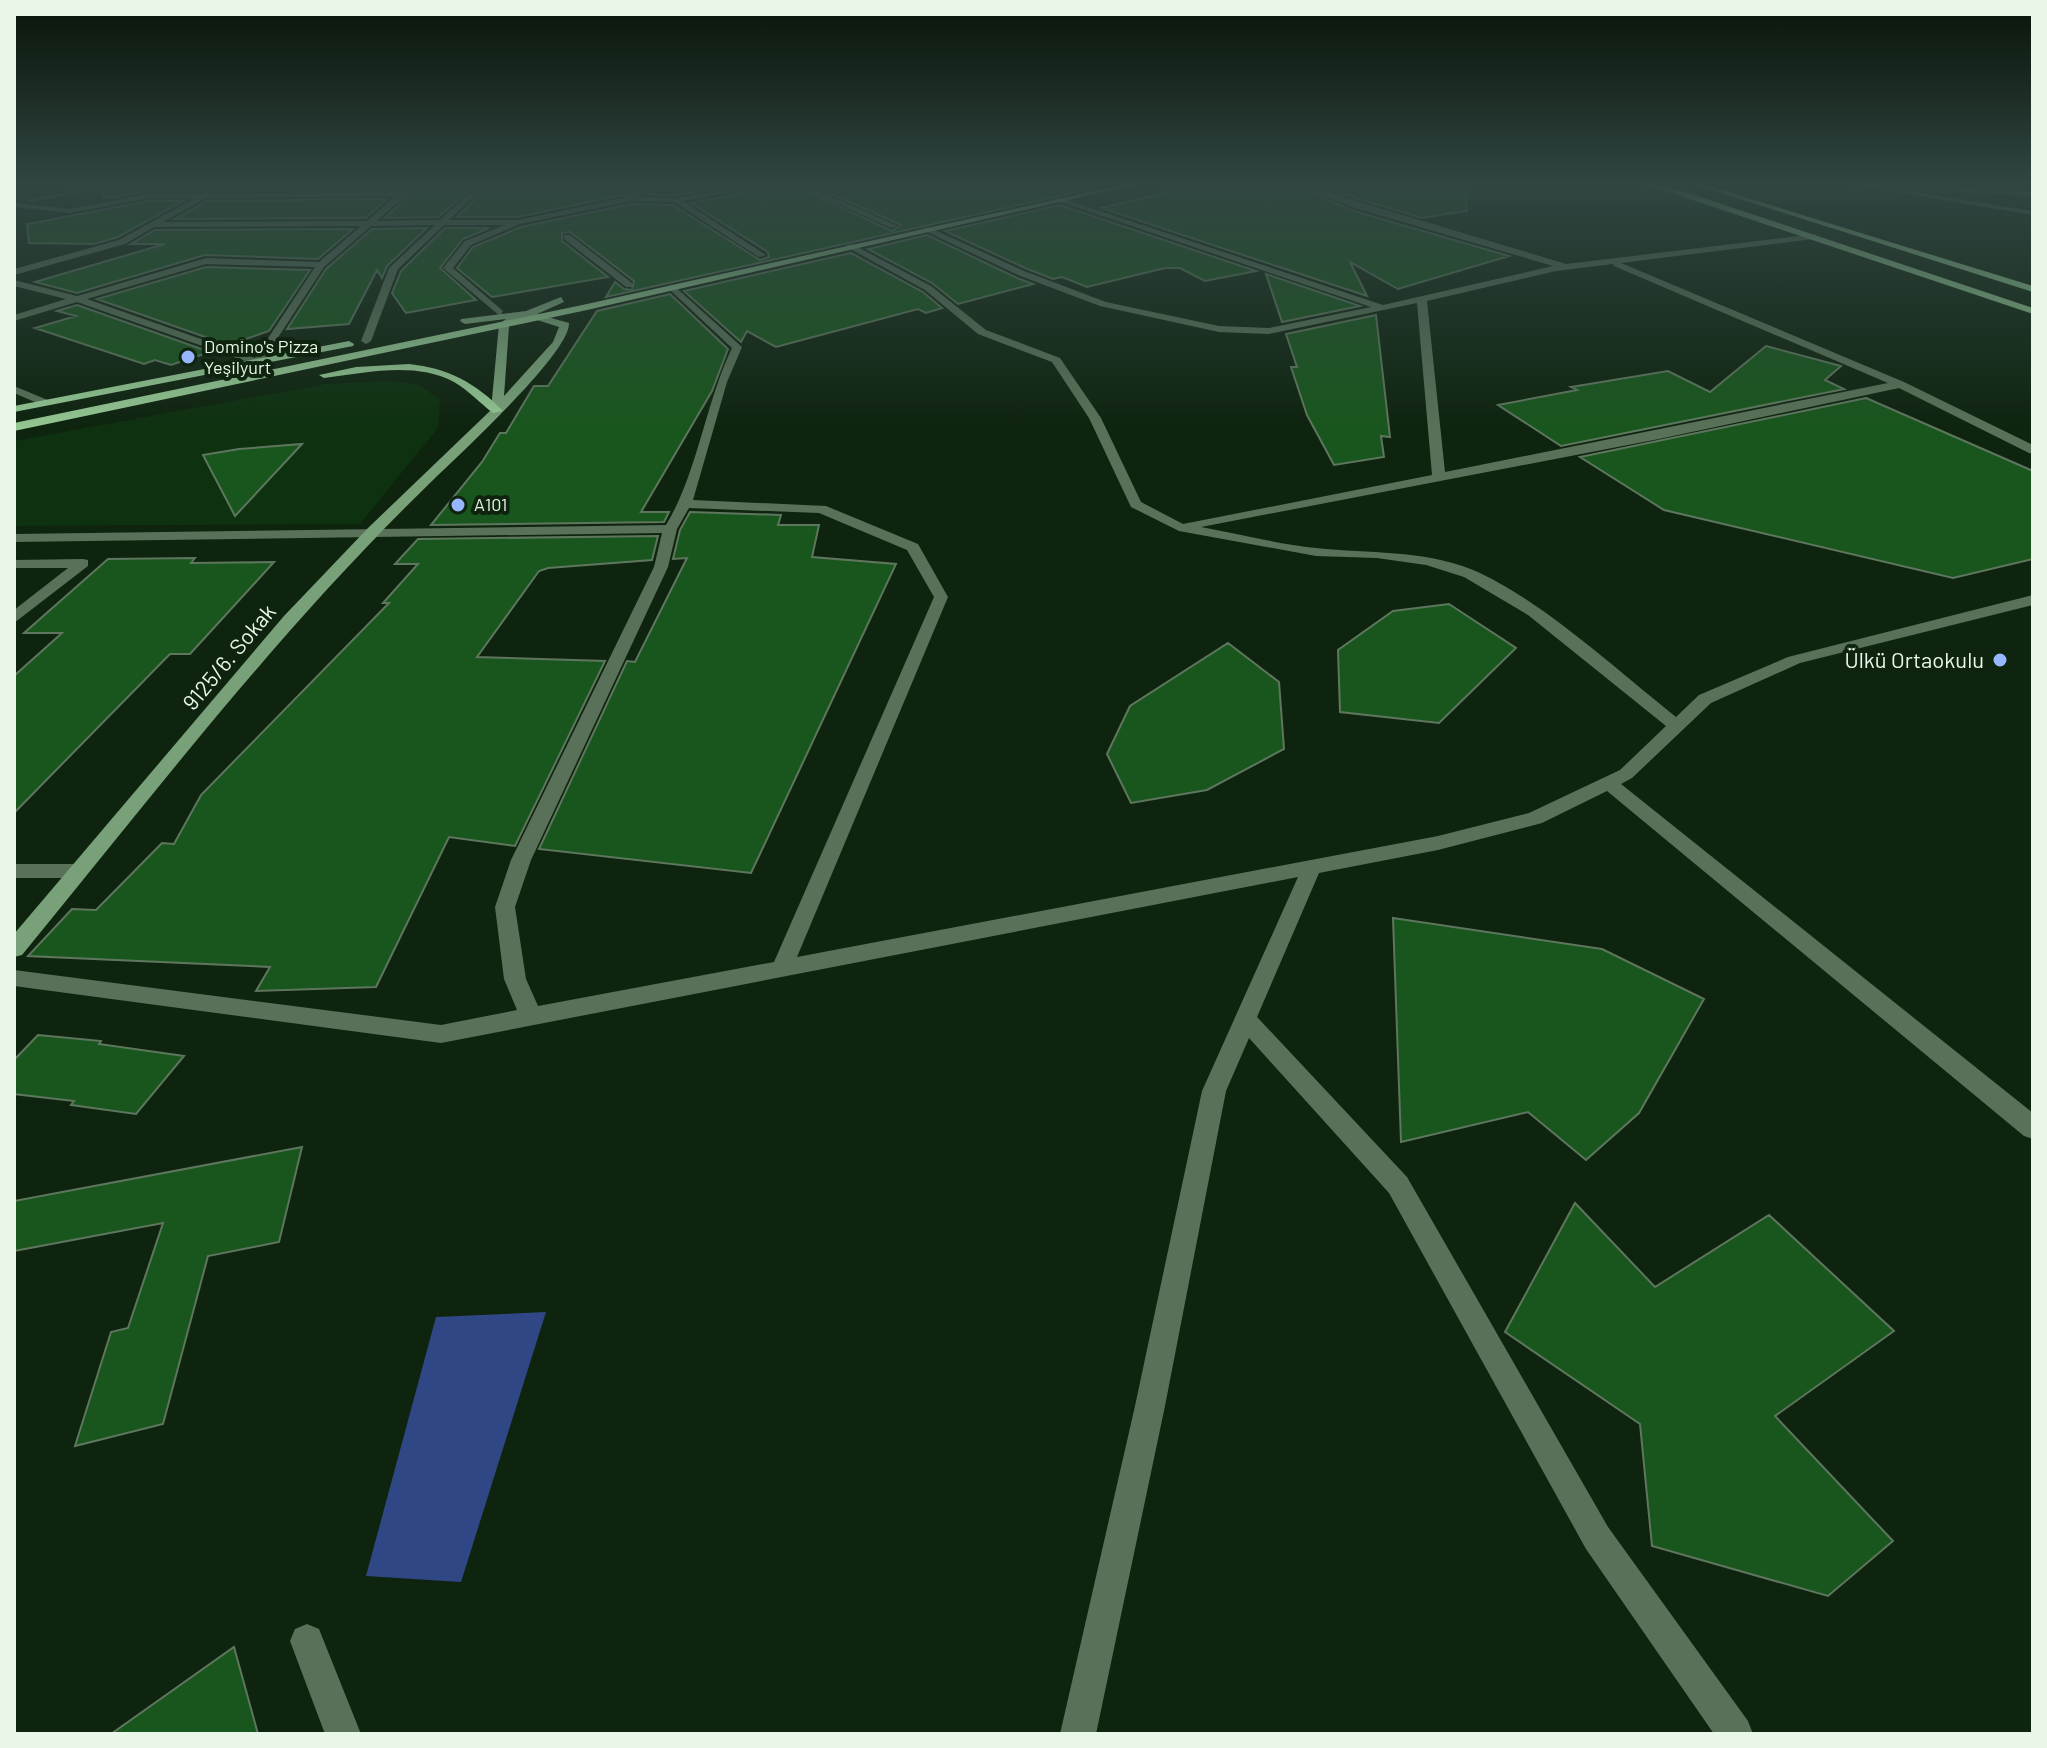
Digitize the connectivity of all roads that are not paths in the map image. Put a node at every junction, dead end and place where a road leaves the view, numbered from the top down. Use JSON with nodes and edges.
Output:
{"nodes":[{"id":1,"x":321,"y":265,"type":"edge"},
{"id":2,"x":37,"y":266,"type":"edge"},
{"id":3,"x":191,"y":266,"type":"edge"},
{"id":4,"x":397,"y":266,"type":"edge"},
{"id":5,"x":450,"y":266,"type":"edge"},
{"id":6,"x":604,"y":266,"type":"edge"},
{"id":7,"x":753,"y":266,"type":"edge"},
{"id":8,"x":891,"y":266,"type":"edge"},
{"id":9,"x":1005,"y":266,"type":"edge"},
{"id":10,"x":1258,"y":266,"type":"edge"},
{"id":11,"x":1562,"y":266,"type":"edge"},
{"id":12,"x":1580,"y":266,"type":"edge"},
{"id":13,"x":1621,"y":266,"type":"edge"},
{"id":14,"x":1900,"y":266,"type":"edge"},
{"id":15,"x":1958,"y":266,"type":"edge"},
{"id":16,"x":1567,"y":267,"type":"junction"},
{"id":17,"x":14,"y":272,"type":"edge"},
{"id":18,"x":644,"y":281,"type":"dead end"},
{"id":19,"x":14,"y":283,"type":"edge"},
{"id":20,"x":629,"y":285,"type":"junction"},
{"id":21,"x":672,"y":287,"type":"junction"},
{"id":22,"x":616,"y":288,"type":"dead end"},
{"id":23,"x":2033,"y":289,"type":"edge"},
{"id":24,"x":575,"y":297,"type":"dead end"},
{"id":25,"x":80,"y":300,"type":"junction"},
{"id":26,"x":561,"y":300,"type":"junction"},
{"id":27,"x":1422,"y":300,"type":"junction"},
{"id":28,"x":587,"y":307,"type":"junction"},
{"id":29,"x":1383,"y":308,"type":"junction"},
{"id":30,"x":2033,"y":311,"type":"edge"},
{"id":31,"x":528,"y":314,"type":"junction"},
{"id":32,"x":543,"y":316,"type":"junction"},
{"id":33,"x":14,"y":318,"type":"edge"},
{"id":34,"x":502,"y":319,"type":"junction"},
{"id":35,"x":465,"y":321,"type":"junction"},
{"id":36,"x":565,"y":325,"type":"junction"},
{"id":37,"x":366,"y":341,"type":"junction"},
{"id":38,"x":257,"y":362,"type":"junction"},
{"id":39,"x":1900,"y":384,"type":"junction"},
{"id":40,"x":209,"y":388,"type":"junction"},
{"id":41,"x":14,"y":389,"type":"edge"},
{"id":42,"x":46,"y":403,"type":"junction"},
{"id":43,"x":14,"y":409,"type":"edge"},
{"id":44,"x":497,"y":411,"type":"junction"},
{"id":45,"x":14,"y":427,"type":"edge"},
{"id":46,"x":2033,"y":450,"type":"edge"},
{"id":47,"x":1439,"y":477,"type":"junction"},
{"id":48,"x":685,"y":504,"type":"junction"},
{"id":49,"x":1179,"y":527,"type":"junction"},
{"id":50,"x":670,"y":529,"type":"junction"},
{"id":51,"x":373,"y":531,"type":"junction"},
{"id":52,"x":14,"y":538,"type":"edge"},
{"id":53,"x":14,"y":564,"type":"edge"},
{"id":54,"x":2033,"y":600,"type":"edge"},
{"id":55,"x":14,"y":618,"type":"edge"},
{"id":56,"x":1676,"y":725,"type":"junction"},
{"id":57,"x":1609,"y":783,"type":"junction"},
{"id":58,"x":1312,"y":867,"type":"junction"},
{"id":59,"x":14,"y":871,"type":"edge"},
{"id":60,"x":79,"y":871,"type":"junction"},
{"id":61,"x":14,"y":949,"type":"edge"},
{"id":62,"x":782,"y":968,"type":"junction"},
{"id":63,"x":14,"y":978,"type":"edge"},
{"id":64,"x":531,"y":1016,"type":"junction"},
{"id":65,"x":1245,"y":1019,"type":"junction"},
{"id":66,"x":2033,"y":1128,"type":"edge"},
{"id":67,"x":307,"y":1641,"type":"dead end"},
{"id":68,"x":343,"y":1734,"type":"edge"},
{"id":69,"x":1078,"y":1734,"type":"edge"},
{"id":70,"x":1735,"y":1734,"type":"edge"}],
"edges":[{"from":1,"to":38,"type":"street"},
{"from":2,"to":17,"type":"street"},
{"from":3,"to":25,"type":"street"},
{"from":4,"to":37,"type":"street"},
{"from":5,"to":34,"type":"street"},
{"from":6,"to":20,"type":"street"},
{"from":7,"to":21,"type":"main road"},
{"from":8,"to":49,"type":"street"},
{"from":9,"to":29,"type":"street"},
{"from":10,"to":29,"type":"street"},
{"from":11,"to":16,"type":"street"},
{"from":12,"to":16,"type":"street"},
{"from":13,"to":39,"type":"street"},
{"from":14,"to":30,"type":"main road"},
{"from":15,"to":23,"type":"main road"},
{"from":16,"to":27,"type":"street"},
{"from":18,"to":20,"type":"main road"},
{"from":19,"to":25,"type":"street"},
{"from":20,"to":22,"type":"main road"},
{"from":21,"to":28,"type":"main road"},
{"from":21,"to":48,"type":"street"},
{"from":24,"to":26,"type":"main road"},
{"from":25,"to":33,"type":"street"},
{"from":25,"to":38,"type":"street"},
{"from":26,"to":31,"type":"main road"},
{"from":26,"to":34,"type":"main road"},
{"from":27,"to":29,"type":"street"},
{"from":27,"to":47,"type":"street"},
{"from":28,"to":32,"type":"main road"},
{"from":28,"to":36,"type":"main road","name":"9125/6. Sokak"},
{"from":31,"to":32,"type":"main road"},
{"from":31,"to":34,"type":"main road"},
{"from":31,"to":35,"type":"main road"},
{"from":32,"to":34,"type":"main road"},
{"from":32,"to":36,"type":"main road"},
{"from":34,"to":35,"type":"main road"},
{"from":34,"to":40,"type":"main road"},
{"from":34,"to":44,"type":"main road"},
{"from":35,"to":37,"type":"main road"},
{"from":36,"to":44,"type":"main road","name":"9125/6. Sokak"},
{"from":37,"to":38,"type":"main road"},
{"from":38,"to":42,"type":"main road"},
{"from":39,"to":46,"type":"street"},
{"from":39,"to":47,"type":"street"},
{"from":40,"to":44,"type":"main road"},
{"from":40,"to":45,"type":"main road"},
{"from":41,"to":42,"type":"street"},
{"from":42,"to":43,"type":"main road"},
{"from":44,"to":51,"type":"main road","name":"9125/6. Sokak"},
{"from":47,"to":49,"type":"street"},
{"from":48,"to":50,"type":"street"},
{"from":48,"to":62,"type":"street"},
{"from":49,"to":56,"type":"street"},
{"from":50,"to":51,"type":"street"},
{"from":50,"to":64,"type":"street"},
{"from":51,"to":52,"type":"street"},
{"from":51,"to":60,"type":"main road","name":"9125/6. Sokak"},
{"from":53,"to":55,"type":"street"},
{"from":54,"to":56,"type":"street"},
{"from":56,"to":57,"type":"street"},
{"from":57,"to":58,"type":"street"},
{"from":57,"to":66,"type":"street"},
{"from":58,"to":62,"type":"street"},
{"from":58,"to":65,"type":"street"},
{"from":59,"to":60,"type":"street"},
{"from":60,"to":61,"type":"main road","name":"9125/6. Sokak"},
{"from":62,"to":64,"type":"street"},
{"from":63,"to":64,"type":"street"},
{"from":65,"to":69,"type":"street"},
{"from":65,"to":70,"type":"street"},
{"from":67,"to":68,"type":"street"}]}
